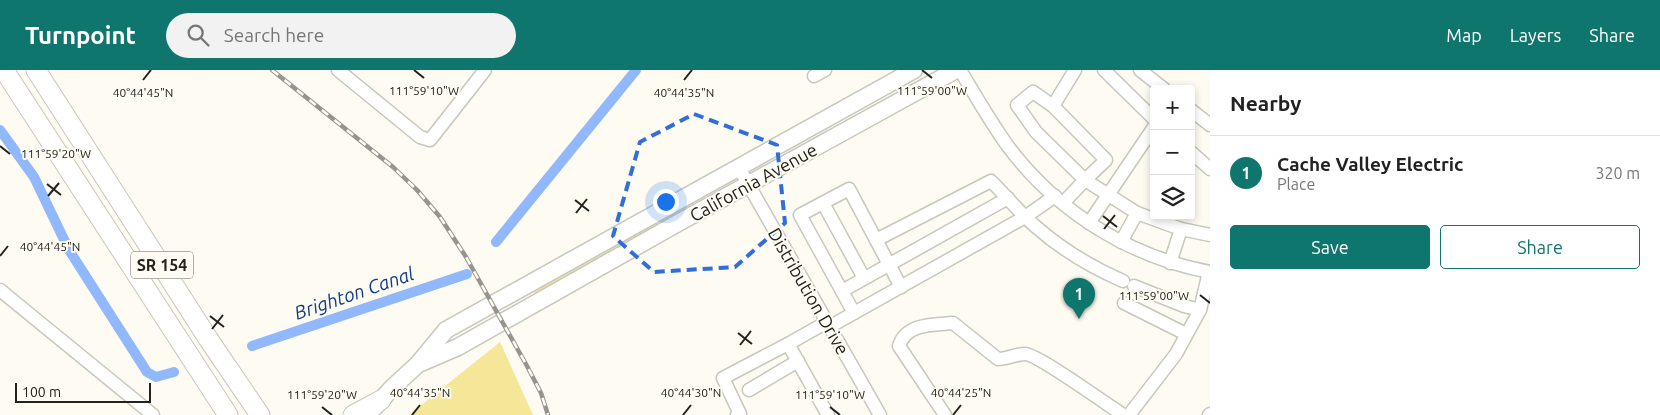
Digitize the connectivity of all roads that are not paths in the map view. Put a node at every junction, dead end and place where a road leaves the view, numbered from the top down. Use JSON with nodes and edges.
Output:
{"nodes":[{"id":1,"x":4,"y":70,"type":"edge"},
{"id":2,"x":36,"y":70,"type":"edge"},
{"id":3,"x":338,"y":70,"type":"edge"},
{"id":4,"x":485,"y":70,"type":"edge"},
{"id":5,"x":914,"y":70,"type":"edge"},
{"id":6,"x":956,"y":70,"type":"edge"},
{"id":7,"x":960,"y":70,"type":"edge"},
{"id":8,"x":1075,"y":70,"type":"edge"},
{"id":9,"x":1104,"y":70,"type":"edge"},
{"id":10,"x":1140,"y":70,"type":"edge"},
{"id":11,"x":1159,"y":85,"type":"edge"},
{"id":12,"x":1053,"y":106,"type":"junction"},
{"id":13,"x":1195,"y":113,"type":"edge"},
{"id":14,"x":1150,"y":115,"type":"edge"},
{"id":15,"x":1210,"y":125,"type":"edge"},
{"id":16,"x":1152,"y":130,"type":"edge"},
{"id":17,"x":1195,"y":156,"type":"edge"},
{"id":18,"x":739,"y":168,"type":"junction"},
{"id":19,"x":1210,"y":169,"type":"edge"},
{"id":20,"x":1085,"y":180,"type":"junction"},
{"id":21,"x":749,"y":184,"type":"junction"},
{"id":22,"x":1109,"y":195,"type":"junction"},
{"id":23,"x":1008,"y":198,"type":"junction"},
{"id":24,"x":1059,"y":200,"type":"junction"},
{"id":25,"x":823,"y":203,"type":"junction"},
{"id":26,"x":1137,"y":213,"type":"junction"},
{"id":27,"x":1025,"y":217,"type":"junction"},
{"id":28,"x":1089,"y":223,"type":"junction"},
{"id":29,"x":1181,"y":229,"type":"junction"},
{"id":30,"x":1210,"y":235,"type":"edge"},
{"id":31,"x":876,"y":240,"type":"junction"},
{"id":32,"x":1121,"y":242,"type":"junction"},
{"id":33,"x":1170,"y":263,"type":"junction"},
{"id":34,"x":889,"y":265,"type":"junction"},
{"id":35,"x":1209,"y":272,"type":"edge"},
{"id":36,"x":864,"y":278,"type":"junction"},
{"id":37,"x":901,"y":287,"type":"junction"},
{"id":38,"x":0,"y":290,"type":"edge"},
{"id":39,"x":842,"y":291,"type":"junction"},
{"id":40,"x":1124,"y":303,"type":"dead end"},
{"id":41,"x":1200,"y":310,"type":"junction"},
{"id":42,"x":854,"y":313,"type":"junction"},
{"id":43,"x":828,"y":325,"type":"junction"},
{"id":44,"x":1186,"y":334,"type":"junction"},
{"id":45,"x":788,"y":344,"type":"junction"},
{"id":46,"x":798,"y":361,"type":"junction"},
{"id":47,"x":417,"y":365,"type":"junction"},
{"id":48,"x":749,"y":390,"type":"dead end"},
{"id":49,"x":381,"y":400,"type":"junction"},
{"id":50,"x":259,"y":413,"type":"edge"},
{"id":51,"x":153,"y":415,"type":"edge"},
{"id":52,"x":228,"y":415,"type":"edge"},
{"id":53,"x":353,"y":415,"type":"edge"},
{"id":54,"x":368,"y":415,"type":"edge"},
{"id":55,"x":737,"y":415,"type":"edge"},
{"id":56,"x":828,"y":415,"type":"edge"},
{"id":57,"x":880,"y":415,"type":"edge"},
{"id":58,"x":945,"y":415,"type":"edge"},
{"id":59,"x":1123,"y":415,"type":"edge"},
{"id":60,"x":1129,"y":415,"type":"edge"}],
"edges":[{"from":1,"to":52,"type":"highway","number":"SR 154"},
{"from":2,"to":50,"type":"highway","number":"SR 154"},
{"from":3,"to":4,"type":"street"},
{"from":5,"to":18,"type":"main road","name":"California Avenue"},
{"from":6,"to":21,"type":"main road","name":"California Avenue"},
{"from":7,"to":24,"type":"street"},
{"from":8,"to":12,"type":"street"},
{"from":9,"to":14,"type":"street"},
{"from":10,"to":11,"type":"street"},
{"from":12,"to":20,"type":"street"},
{"from":12,"to":20,"type":"street"},
{"from":13,"to":15,"type":"street"},
{"from":16,"to":22,"type":"street"},
{"from":17,"to":19,"type":"street"},
{"from":18,"to":21,"type":"street","name":"Distribution Drive"},
{"from":18,"to":47,"type":"main road","name":"California Avenue"},
{"from":20,"to":22,"type":"street"},
{"from":20,"to":24,"type":"street"},
{"from":21,"to":43,"type":"street","name":"Distribution Drive"},
{"from":21,"to":47,"type":"main road","name":"California Avenue"},
{"from":22,"to":26,"type":"street"},
{"from":22,"to":28,"type":"street"},
{"from":23,"to":27,"type":"street"},
{"from":23,"to":31,"type":"street"},
{"from":23,"to":34,"type":"street"},
{"from":24,"to":27,"type":"street"},
{"from":24,"to":28,"type":"street"},
{"from":25,"to":31,"type":"street"},
{"from":25,"to":36,"type":"street"},
{"from":25,"to":39,"type":"street"},
{"from":26,"to":29,"type":"street"},
{"from":26,"to":32,"type":"street"},
{"from":27,"to":37,"type":"street"},
{"from":27,"to":41,"type":"street"},
{"from":28,"to":32,"type":"street"},
{"from":29,"to":30,"type":"street"},
{"from":29,"to":33,"type":"street"},
{"from":31,"to":34,"type":"street"},
{"from":32,"to":33,"type":"street"},
{"from":33,"to":35,"type":"street"},
{"from":34,"to":36,"type":"street"},
{"from":34,"to":37,"type":"street"},
{"from":35,"to":41,"type":"street"},
{"from":36,"to":39,"type":"street"},
{"from":37,"to":42,"type":"street"},
{"from":38,"to":51,"type":"street"},
{"from":39,"to":42,"type":"street"},
{"from":40,"to":44,"type":"street"},
{"from":41,"to":44,"type":"street"},
{"from":42,"to":43,"type":"street"},
{"from":43,"to":45,"type":"street"},
{"from":43,"to":57,"type":"street","name":"Distribution Drive"},
{"from":44,"to":60,"type":"street"},
{"from":45,"to":46,"type":"street"},
{"from":45,"to":55,"type":"street"},
{"from":46,"to":48,"type":"street"},
{"from":46,"to":56,"type":"street"},
{"from":47,"to":49,"type":"main road","name":"California Avenue"},
{"from":49,"to":53,"type":"highway"},
{"from":49,"to":54,"type":"main road","name":"California Avenue"},
{"from":58,"to":59,"type":"street"}]}
